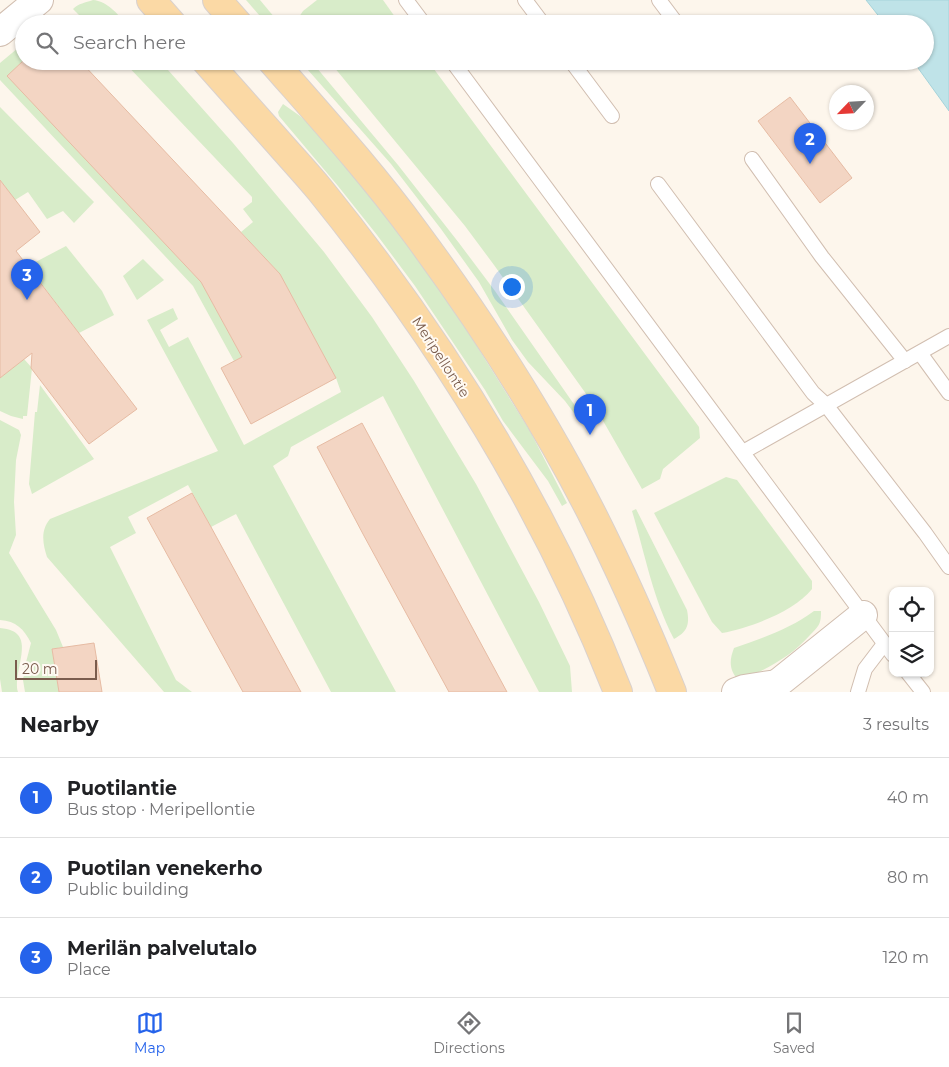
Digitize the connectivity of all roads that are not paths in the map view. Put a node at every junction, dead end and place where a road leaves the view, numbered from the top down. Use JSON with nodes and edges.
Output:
{"nodes":[{"id":1,"x":39,"y":0,"type":"edge"},
{"id":2,"x":151,"y":0,"type":"edge"},
{"id":3,"x":217,"y":0,"type":"edge"},
{"id":4,"x":406,"y":0,"type":"edge"},
{"id":5,"x":525,"y":0,"type":"edge"},
{"id":6,"x":660,"y":0,"type":"edge"},
{"id":7,"x":21,"y":15,"type":"edge"},
{"id":8,"x":164,"y":15,"type":"edge"},
{"id":9,"x":230,"y":15,"type":"edge"},
{"id":10,"x":417,"y":15,"type":"edge"},
{"id":11,"x":536,"y":15,"type":"edge"},
{"id":12,"x":671,"y":15,"type":"edge"},
{"id":13,"x":15,"y":20,"type":"edge"},
{"id":14,"x":0,"y":32,"type":"edge"},
{"id":15,"x":214,"y":70,"type":"edge"},
{"id":16,"x":280,"y":70,"type":"edge"},
{"id":17,"x":459,"y":70,"type":"edge"},
{"id":18,"x":578,"y":70,"type":"edge"},
{"id":19,"x":612,"y":116,"type":"dead end"},
{"id":20,"x":752,"y":159,"type":"dead end"},
{"id":21,"x":658,"y":184,"type":"dead end"},
{"id":22,"x":949,"y":336,"type":"edge"},
{"id":23,"x":920,"y":352,"type":"junction"},
{"id":24,"x":905,"y":361,"type":"junction"},
{"id":25,"x":949,"y":393,"type":"edge"},
{"id":26,"x":826,"y":405,"type":"junction"},
{"id":27,"x":742,"y":452,"type":"junction"},
{"id":28,"x":949,"y":568,"type":"edge"},
{"id":29,"x":863,"y":615,"type":"junction"},
{"id":30,"x":888,"y":649,"type":"edge"},
{"id":31,"x":911,"y":677,"type":"edge"},
{"id":32,"x":774,"y":688,"type":"edge"},
{"id":33,"x":618,"y":692,"type":"edge"},
{"id":34,"x":672,"y":692,"type":"edge"},
{"id":35,"x":736,"y":692,"type":"edge"},
{"id":36,"x":858,"y":692,"type":"edge"},
{"id":37,"x":923,"y":692,"type":"edge"}],
"edges":[{"from":1,"to":7,"type":"street"},
{"from":2,"to":8,"type":"main road"},
{"from":3,"to":9,"type":"main road"},
{"from":4,"to":10,"type":"lane"},
{"from":5,"to":11,"type":"lane"},
{"from":6,"to":12,"type":"lane"},
{"from":13,"to":14,"type":"street"},
{"from":15,"to":33,"type":"main road","name":"Meripellontie"},
{"from":16,"to":34,"type":"main road"},
{"from":17,"to":27,"type":"lane"},
{"from":18,"to":19,"type":"lane"},
{"from":20,"to":24,"type":"lane"},
{"from":21,"to":26,"type":"lane"},
{"from":22,"to":23,"type":"lane"},
{"from":23,"to":24,"type":"lane"},
{"from":23,"to":25,"type":"lane"},
{"from":24,"to":26,"type":"lane"},
{"from":26,"to":27,"type":"lane"},
{"from":26,"to":28,"type":"lane"},
{"from":27,"to":29,"type":"lane"},
{"from":29,"to":30,"type":"lane"},
{"from":29,"to":32,"type":"street"},
{"from":30,"to":36,"type":"lane"},
{"from":31,"to":37,"type":"lane"},
{"from":32,"to":35,"type":"street"}]}
